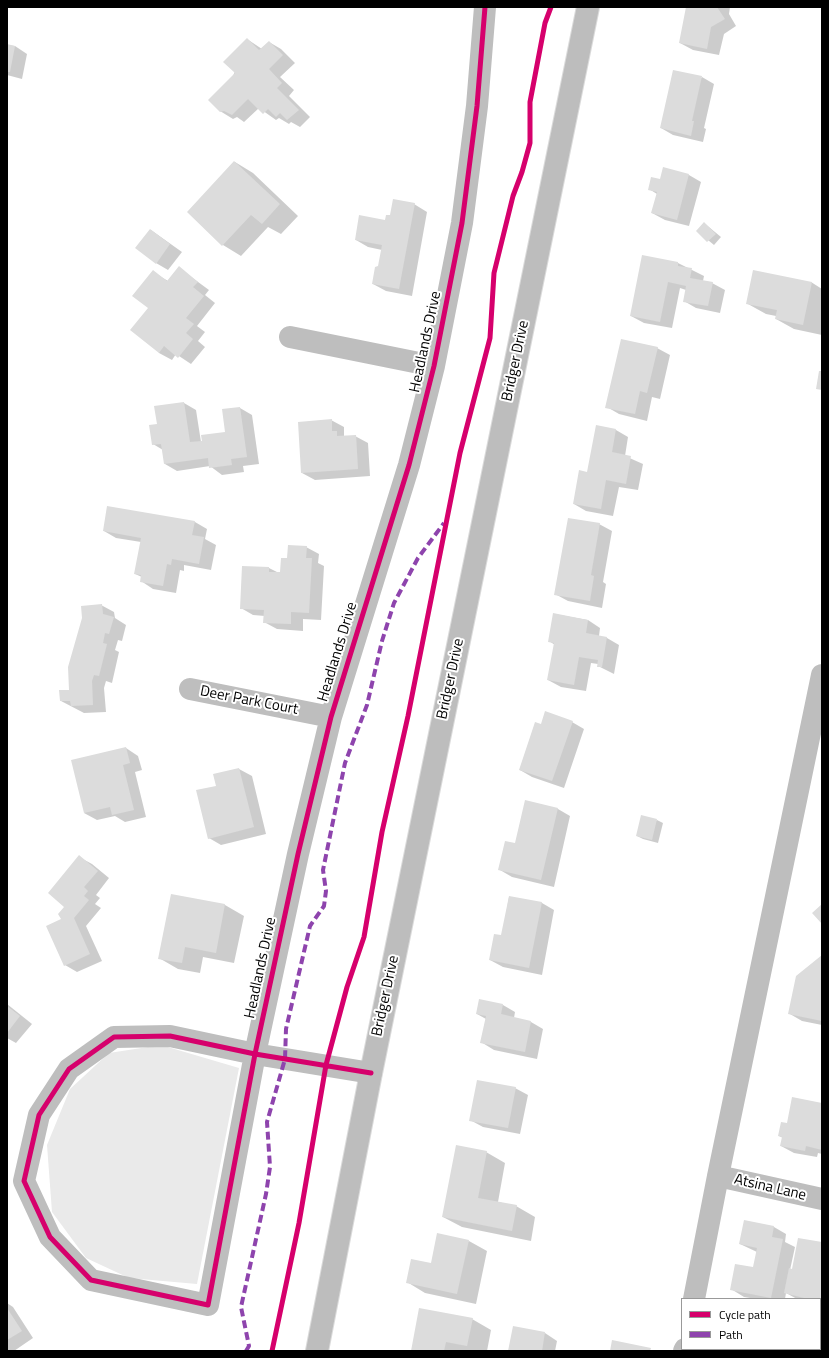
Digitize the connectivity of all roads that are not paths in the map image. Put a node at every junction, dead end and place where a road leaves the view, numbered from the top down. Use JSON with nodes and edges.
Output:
{"nodes":[{"id":1,"x":485,"y":7,"type":"edge"},
{"id":2,"x":588,"y":7,"type":"edge"},
{"id":3,"x":290,"y":336,"type":"dead end"},
{"id":4,"x":434,"y":366,"type":"junction"},
{"id":5,"x":822,"y":674,"type":"edge"},
{"id":6,"x":190,"y":689,"type":"dead end"},
{"id":7,"x":331,"y":718,"type":"junction"},
{"id":8,"x":255,"y":1054,"type":"junction"},
{"id":9,"x":371,"y":1073,"type":"junction"},
{"id":10,"x":718,"y":1176,"type":"junction"},
{"id":11,"x":822,"y":1199,"type":"edge"},
{"id":12,"x":694,"y":1298,"type":"edge"},
{"id":13,"x":317,"y":1351,"type":"edge"}],
"edges":[{"from":1,"to":4,"type":"street","name":"Headlands Drive"},
{"from":2,"to":9,"type":"main road","name":"Bridger Drive"},
{"from":3,"to":4,"type":"street"},
{"from":4,"to":7,"type":"street","name":"Headlands Drive"},
{"from":5,"to":10,"type":"street"},
{"from":6,"to":7,"type":"street","name":"Deer Park Court"},
{"from":7,"to":8,"type":"street","name":"Headlands Drive"},
{"from":8,"to":8,"type":"street","name":"Headlands Drive"},
{"from":8,"to":9,"type":"street"},
{"from":9,"to":13,"type":"main road","name":"Bridger Drive"},
{"from":10,"to":11,"type":"street","name":"Atsina Lane"},
{"from":10,"to":12,"type":"street"}]}
